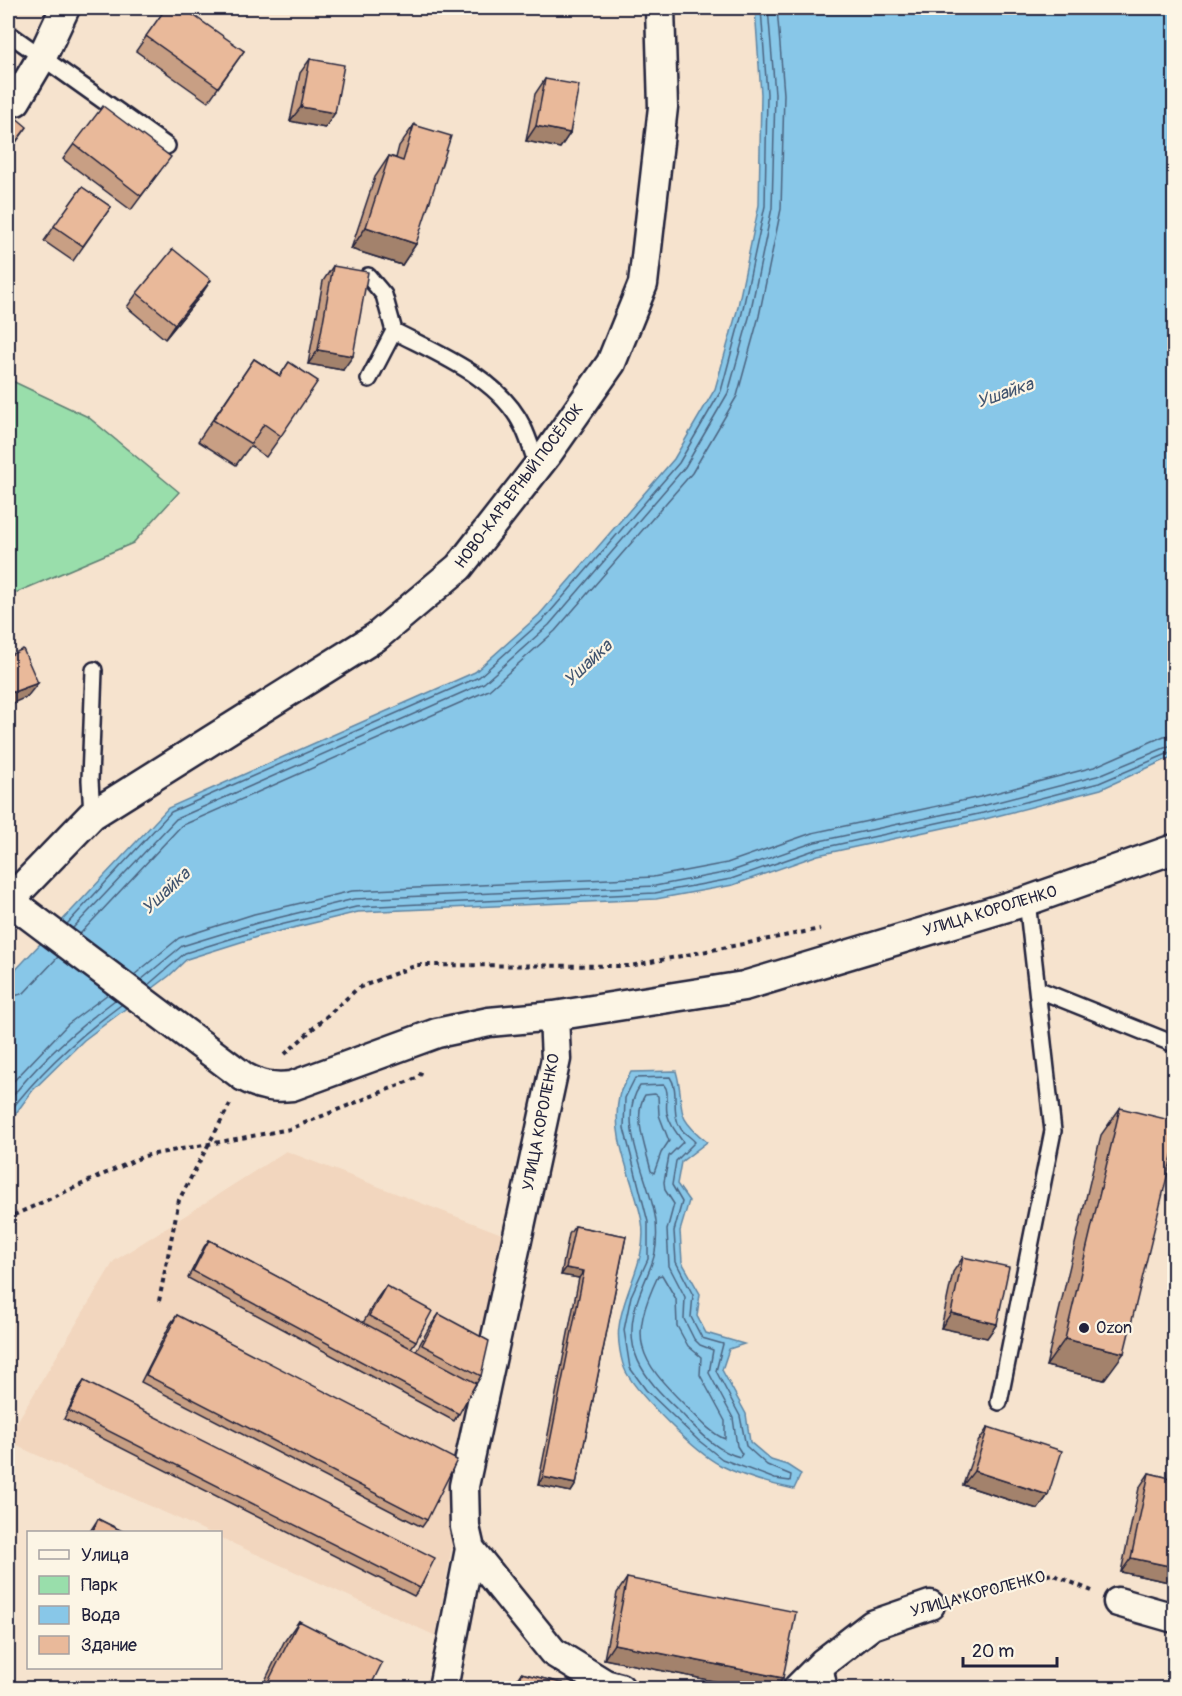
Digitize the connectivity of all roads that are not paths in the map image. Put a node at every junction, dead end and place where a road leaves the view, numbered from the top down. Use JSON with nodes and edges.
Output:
{"nodes":[{"id":1,"x":65,"y":8,"type":"edge"},
{"id":2,"x":660,"y":8,"type":"edge"},
{"id":3,"x":8,"y":33,"type":"edge"},
{"id":4,"x":42,"y":57,"type":"junction"},
{"id":5,"x":16,"y":100,"type":"dead end"},
{"id":6,"x":167,"y":146,"type":"dead end"},
{"id":7,"x":368,"y":276,"type":"edge"},
{"id":8,"x":394,"y":331,"type":"junction"},
{"id":9,"x":369,"y":379,"type":"dead end"},
{"id":10,"x":538,"y":467,"type":"junction"},
{"id":11,"x":94,"y":670,"type":"dead end"},
{"id":12,"x":92,"y":815,"type":"junction"},
{"id":13,"x":1174,"y":849,"type":"edge"},
{"id":14,"x":1027,"y":901,"type":"junction"},
{"id":15,"x":14,"y":903,"type":"edge"},
{"id":16,"x":1037,"y":989,"type":"junction"},
{"id":17,"x":554,"y":1016,"type":"junction"},
{"id":18,"x":1174,"y":1044,"type":"edge"},
{"id":19,"x":999,"y":1402,"type":"dead end"},
{"id":20,"x":470,"y":1549,"type":"junction"},
{"id":21,"x":1118,"y":1602,"type":"road end"},
{"id":22,"x":930,"y":1605,"type":"road end"},
{"id":23,"x":1174,"y":1618,"type":"edge"},
{"id":24,"x":827,"y":1675,"type":"edge"},
{"id":25,"x":442,"y":1689,"type":"edge"},
{"id":26,"x":620,"y":1689,"type":"edge"},
{"id":27,"x":798,"y":1689,"type":"edge"}],
"edges":[{"from":1,"to":4,"type":"street"},
{"from":2,"to":10,"type":"street","name":"НОВО-КАРЬЕРНЫЙ ПОСЁЛОК"},
{"from":3,"to":4,"type":"lane"},
{"from":4,"to":5,"type":"street"},
{"from":4,"to":6,"type":"lane"},
{"from":7,"to":8,"type":"lane"},
{"from":8,"to":9,"type":"lane"},
{"from":8,"to":10,"type":"lane"},
{"from":10,"to":12,"type":"street","name":"НОВО-КАРЬЕРНЫЙ ПОСЁЛОК"},
{"from":11,"to":12,"type":"lane"},
{"from":12,"to":15,"type":"street","name":"НОВО-КАРЬЕРНЫЙ ПОСЁЛОК"},
{"from":13,"to":14,"type":"street","name":"УЛИЦА КОРОЛЕНКО"},
{"from":14,"to":16,"type":"lane"},
{"from":14,"to":17,"type":"street","name":"УЛИЦА КОРОЛЕНКО"},
{"from":15,"to":17,"type":"street"},
{"from":16,"to":18,"type":"lane"},
{"from":16,"to":19,"type":"lane"},
{"from":17,"to":20,"type":"street","name":"УЛИЦА КОРОЛЕНКО"},
{"from":20,"to":25,"type":"street"},
{"from":20,"to":26,"type":"street","name":"УЛИЦА КОРОЛЕНКО"},
{"from":21,"to":23,"type":"street"},
{"from":22,"to":24,"type":"street","name":"УЛИЦА КОРОЛЕНКО"},
{"from":24,"to":27,"type":"street","name":"УЛИЦА КОРОЛЕНКО"}]}
